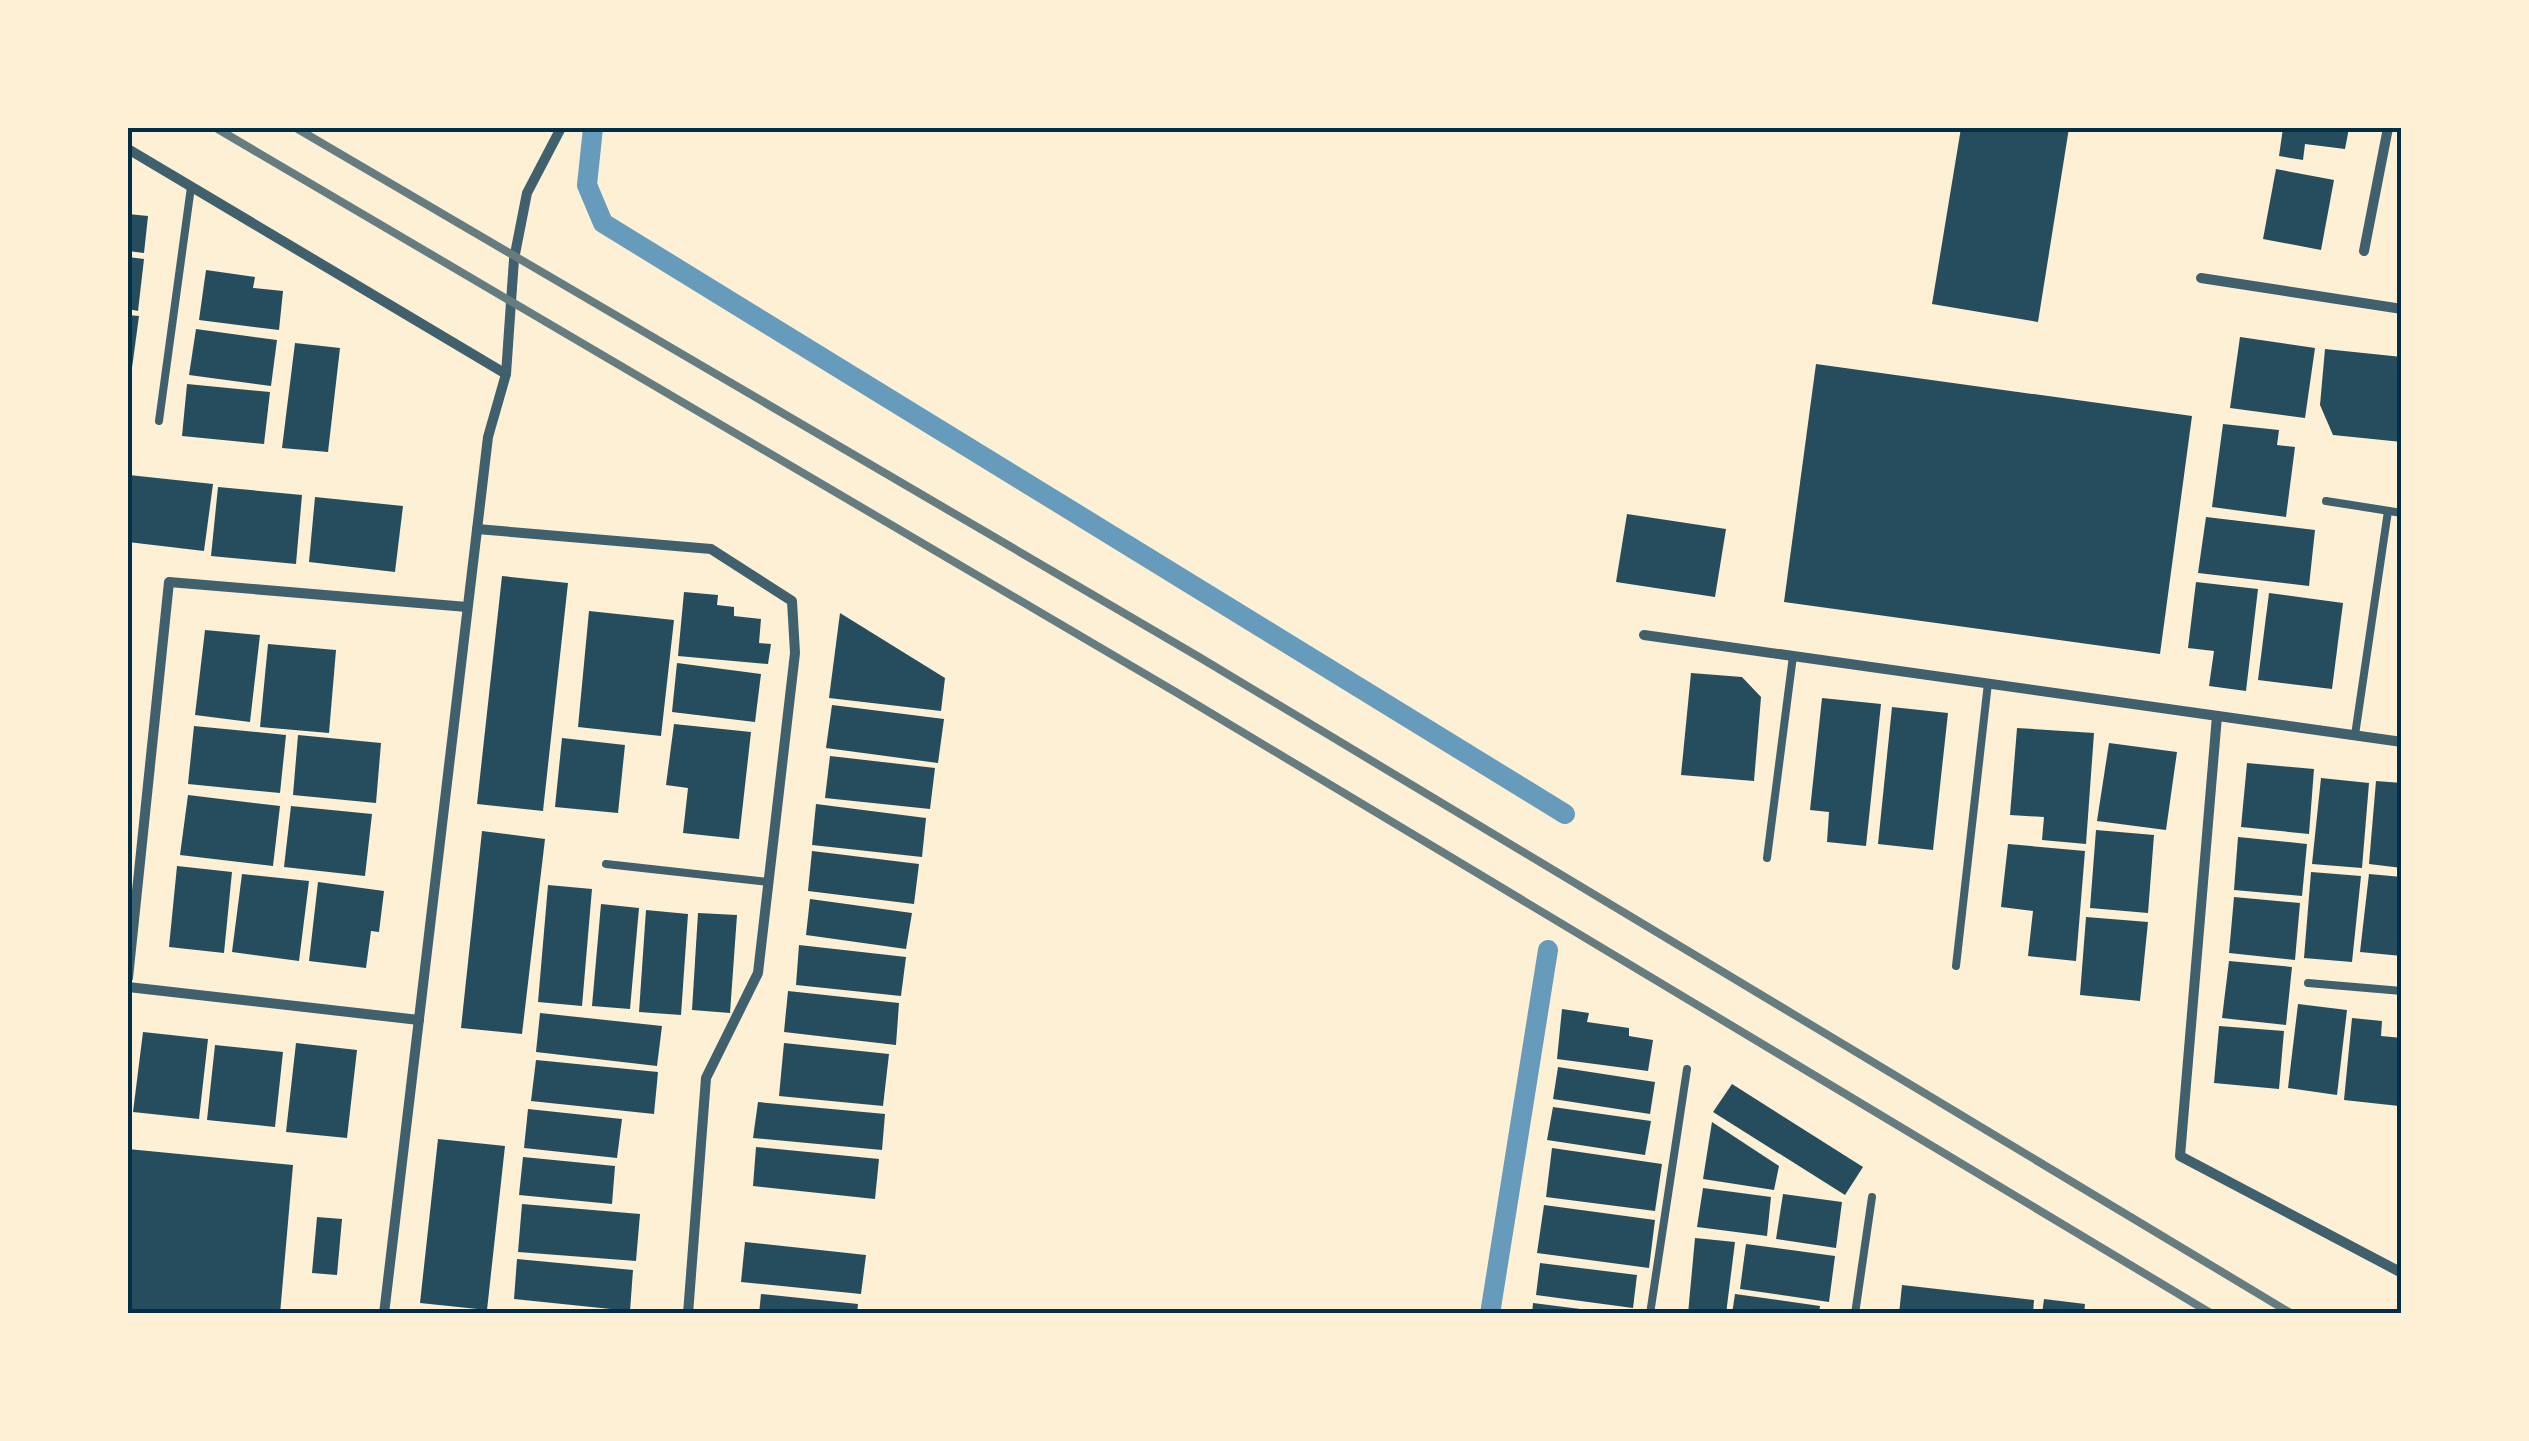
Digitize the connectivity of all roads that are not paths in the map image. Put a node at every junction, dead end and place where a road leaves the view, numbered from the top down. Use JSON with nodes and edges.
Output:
{"nodes":[{"id":1,"x":561,"y":128,"type":"edge"},
{"id":2,"x":2388,"y":128,"type":"edge"},
{"id":3,"x":128,"y":149,"type":"edge"},
{"id":4,"x":191,"y":187,"type":"junction"},
{"id":5,"x":2364,"y":251,"type":"dead end"},
{"id":6,"x":2201,"y":278,"type":"dead end"},
{"id":7,"x":2402,"y":309,"type":"edge"},
{"id":8,"x":506,"y":374,"type":"junction"},
{"id":9,"x":158,"y":421,"type":"dead end"},
{"id":10,"x":2326,"y":501,"type":"dead end"},
{"id":11,"x":2388,"y":511,"type":"junction"},
{"id":12,"x":2402,"y":513,"type":"edge"},
{"id":13,"x":477,"y":529,"type":"junction"},
{"id":14,"x":467,"y":607,"type":"junction"},
{"id":15,"x":1644,"y":635,"type":"dead end"},
{"id":16,"x":1793,"y":656,"type":"junction"},
{"id":17,"x":1988,"y":684,"type":"junction"},
{"id":18,"x":2217,"y":716,"type":"junction"},
{"id":19,"x":2355,"y":735,"type":"junction"},
{"id":20,"x":2402,"y":742,"type":"edge"},
{"id":21,"x":1767,"y":858,"type":"dead end"},
{"id":22,"x":606,"y":864,"type":"dead end"},
{"id":23,"x":769,"y":882,"type":"junction"},
{"id":24,"x":1956,"y":966,"type":"dead end"},
{"id":25,"x":128,"y":978,"type":"edge"},
{"id":26,"x":2308,"y":983,"type":"dead end"},
{"id":27,"x":128,"y":987,"type":"edge"},
{"id":28,"x":2402,"y":991,"type":"edge"},
{"id":29,"x":419,"y":1020,"type":"junction"},
{"id":30,"x":1687,"y":1068,"type":"dead end"},
{"id":31,"x":1872,"y":1198,"type":"dead end"},
{"id":32,"x":2402,"y":1273,"type":"edge"},
{"id":33,"x":384,"y":1314,"type":"edge"},
{"id":34,"x":688,"y":1314,"type":"edge"},
{"id":35,"x":1650,"y":1314,"type":"edge"},
{"id":36,"x":1855,"y":1314,"type":"edge"}],
"edges":[{"from":1,"to":8,"type":"street"},
{"from":2,"to":5,"type":"street"},
{"from":3,"to":4,"type":"street"},
{"from":4,"to":8,"type":"street"},
{"from":4,"to":9,"type":"lane"},
{"from":6,"to":7,"type":"street"},
{"from":8,"to":13,"type":"street"},
{"from":10,"to":11,"type":"lane"},
{"from":11,"to":12,"type":"lane"},
{"from":11,"to":19,"type":"lane"},
{"from":13,"to":14,"type":"street"},
{"from":13,"to":23,"type":"street"},
{"from":14,"to":25,"type":"street"},
{"from":14,"to":29,"type":"street"},
{"from":15,"to":16,"type":"street"},
{"from":16,"to":17,"type":"street"},
{"from":16,"to":21,"type":"lane"},
{"from":17,"to":18,"type":"street"},
{"from":17,"to":24,"type":"lane"},
{"from":18,"to":19,"type":"street"},
{"from":18,"to":32,"type":"street"},
{"from":19,"to":20,"type":"street"},
{"from":22,"to":23,"type":"lane"},
{"from":23,"to":34,"type":"street"},
{"from":26,"to":28,"type":"lane"},
{"from":27,"to":29,"type":"street"},
{"from":29,"to":33,"type":"street"},
{"from":30,"to":35,"type":"lane"},
{"from":31,"to":36,"type":"lane"}]}
